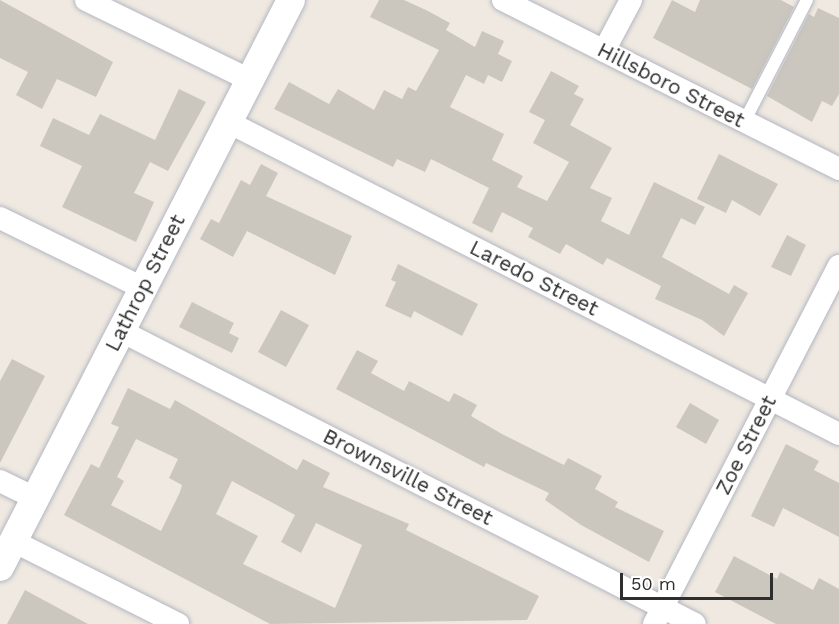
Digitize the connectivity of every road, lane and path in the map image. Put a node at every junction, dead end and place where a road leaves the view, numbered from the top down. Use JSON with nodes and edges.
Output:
{"nodes":[{"id":1,"x":86,"y":0,"type":"edge"},
{"id":2,"x":291,"y":0,"type":"edge"},
{"id":3,"x":503,"y":0,"type":"edge"},
{"id":4,"x":631,"y":0,"type":"edge"},
{"id":5,"x":807,"y":0,"type":"edge"},
{"id":6,"x":604,"y":51,"type":"junction"},
{"id":7,"x":250,"y":80,"type":"junction"},
{"id":8,"x":228,"y":122,"type":"junction"},
{"id":9,"x":744,"y":122,"type":"junction"},
{"id":10,"x":839,"y":169,"type":"edge"},
{"id":11,"x":0,"y":218,"type":"edge"},
{"id":12,"x":839,"y":266,"type":"edge"},
{"id":13,"x":143,"y":288,"type":"junction"},
{"id":14,"x":121,"y":331,"type":"junction"},
{"id":15,"x":770,"y":398,"type":"junction"},
{"id":16,"x":839,"y":434,"type":"edge"},
{"id":17,"x":0,"y":481,"type":"edge"},
{"id":18,"x":35,"y":498,"type":"junction"},
{"id":19,"x":14,"y":540,"type":"junction"},
{"id":20,"x":0,"y":567,"type":"edge"},
{"id":21,"x":659,"y":616,"type":"edge"},
{"id":22,"x":178,"y":624,"type":"edge"},
{"id":23,"x":695,"y":624,"type":"edge"}],
"edges":[{"from":1,"to":7,"type":"street"},
{"from":2,"to":7,"type":"street","name":"Lathrop Street"},
{"from":3,"to":6,"type":"street","name":"Hillsboro Street"},
{"from":4,"to":6,"type":"street"},
{"from":5,"to":9,"type":"lane"},
{"from":6,"to":9,"type":"street","name":"Hillsboro Street"},
{"from":7,"to":8,"type":"street","name":"Lathrop Street"},
{"from":8,"to":13,"type":"street","name":"Lathrop Street"},
{"from":8,"to":15,"type":"street","name":"Laredo Street"},
{"from":9,"to":10,"type":"street","name":"Hillsboro Street"},
{"from":11,"to":13,"type":"street"},
{"from":12,"to":15,"type":"street","name":"Zoe Street"},
{"from":13,"to":14,"type":"street","name":"Lathrop Street"},
{"from":14,"to":18,"type":"street","name":"Lathrop Street"},
{"from":14,"to":21,"type":"street","name":"Brownsville Street"},
{"from":15,"to":16,"type":"street","name":"Laredo Street"},
{"from":15,"to":21,"type":"street","name":"Zoe Street"},
{"from":17,"to":18,"type":"street"},
{"from":18,"to":19,"type":"street","name":"Lathrop Street"},
{"from":19,"to":20,"type":"street","name":"Lathrop Street"},
{"from":19,"to":22,"type":"street"},
{"from":21,"to":23,"type":"street","name":"Brownsville Street"}]}
